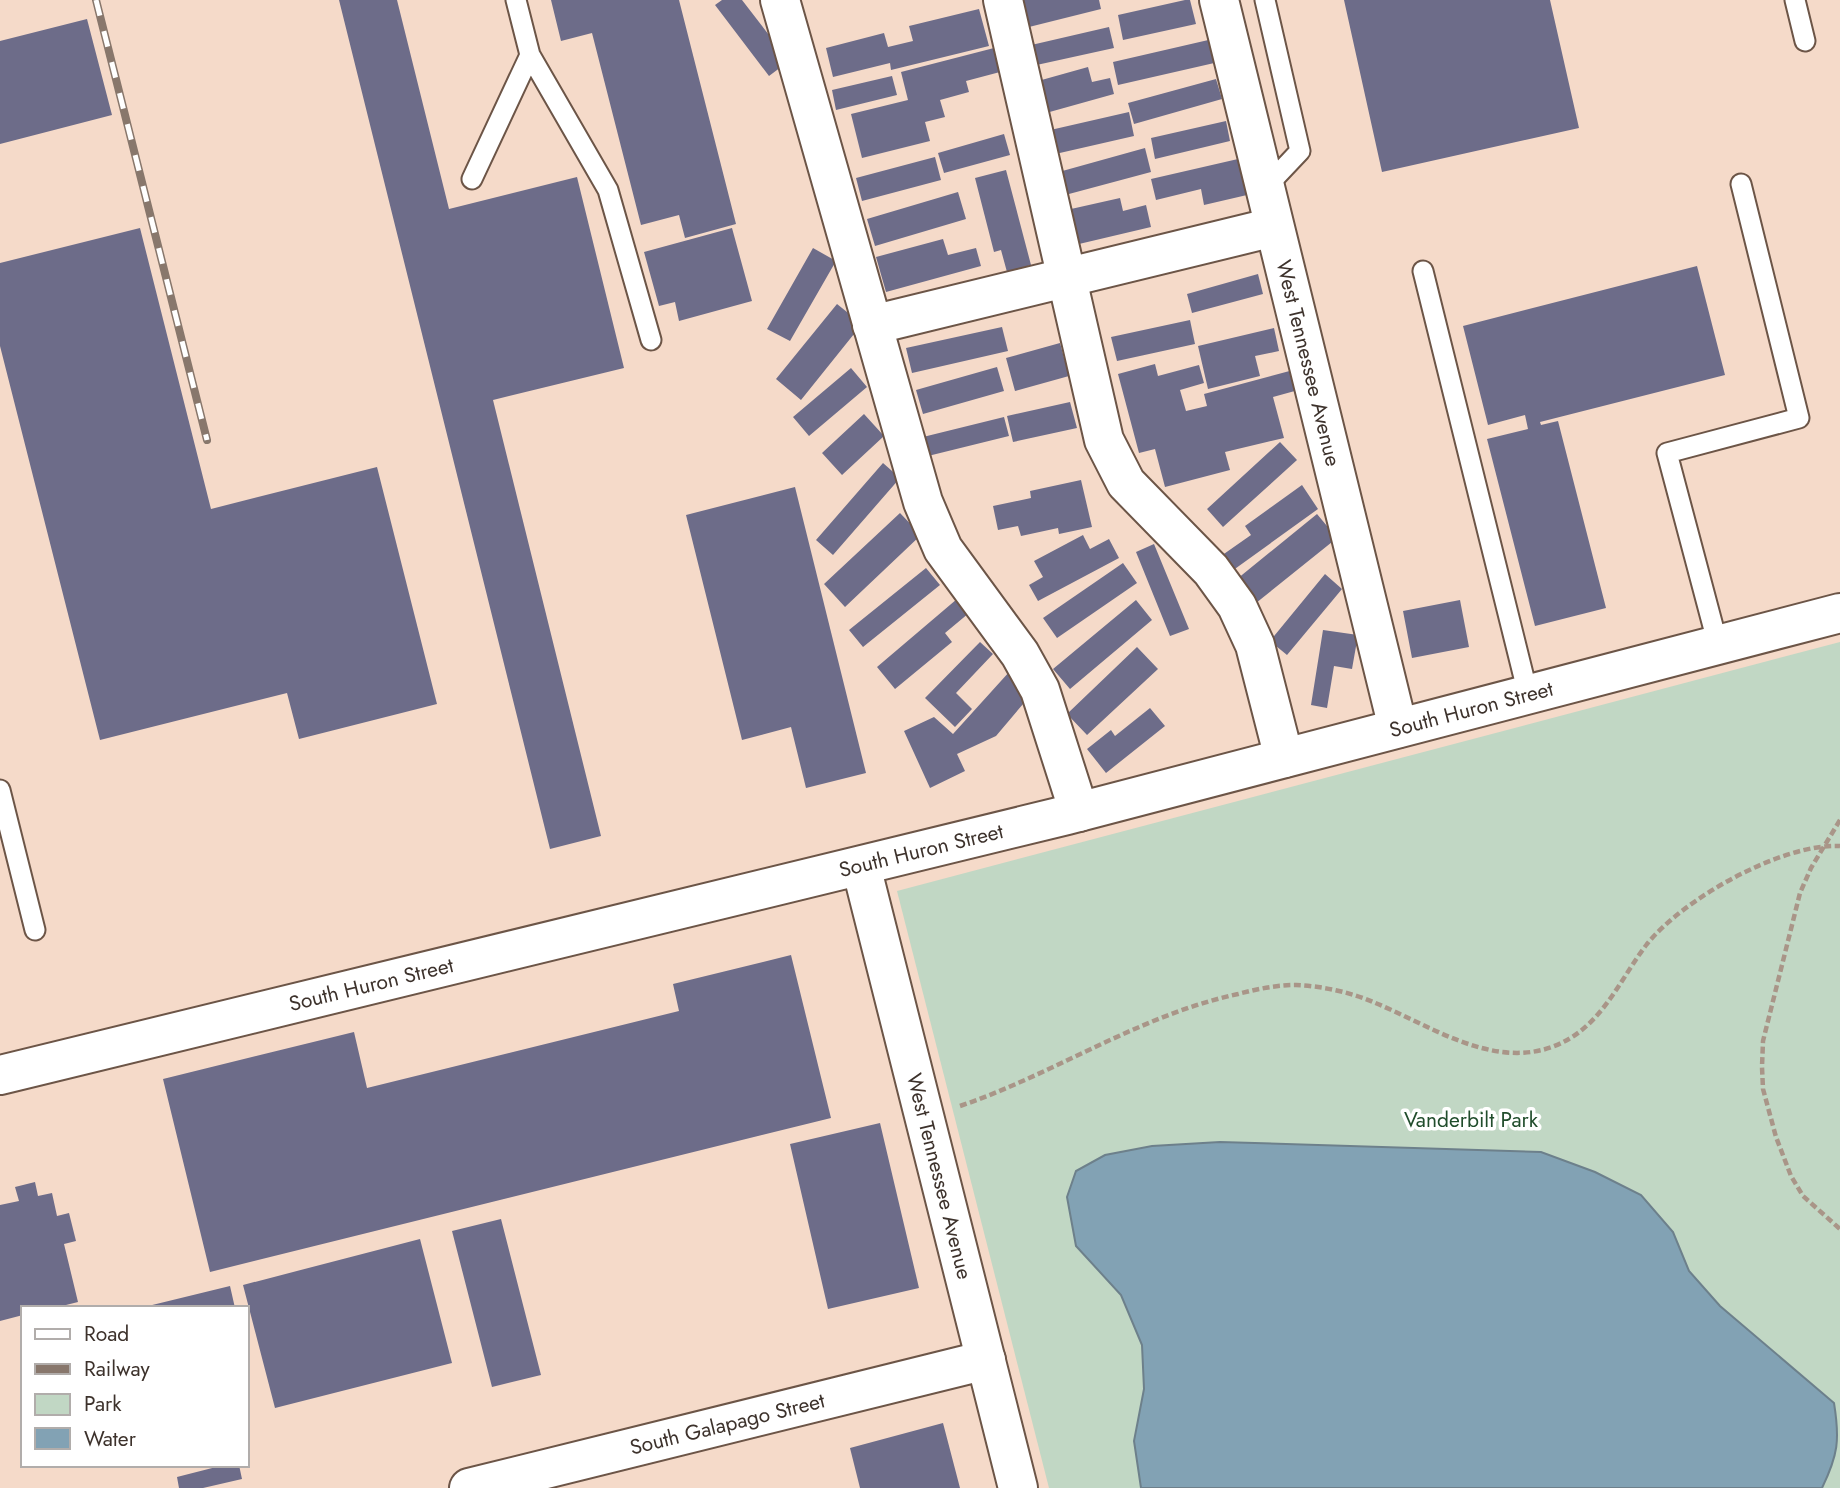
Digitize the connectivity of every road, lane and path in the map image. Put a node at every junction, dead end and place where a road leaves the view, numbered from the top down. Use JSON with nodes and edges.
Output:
{"nodes":[{"id":1,"x":516,"y":0,"type":"edge"},
{"id":2,"x":780,"y":0,"type":"edge"},
{"id":3,"x":1003,"y":0,"type":"edge"},
{"id":4,"x":1219,"y":0,"type":"edge"},
{"id":5,"x":1265,"y":0,"type":"edge"},
{"id":6,"x":1795,"y":0,"type":"edge"},
{"id":7,"x":1805,"y":40,"type":"dead end"},
{"id":8,"x":530,"y":55,"type":"junction"},
{"id":9,"x":472,"y":179,"type":"dead end"},
{"id":10,"x":1741,"y":184,"type":"dead end"},
{"id":11,"x":1265,"y":188,"type":"junction"},
{"id":12,"x":1274,"y":227,"type":"junction"},
{"id":13,"x":1423,"y":271,"type":"dead end"},
{"id":14,"x":1066,"y":278,"type":"junction"},
{"id":15,"x":872,"y":325,"type":"junction"},
{"id":16,"x":651,"y":340,"type":"dead end"},
{"id":17,"x":1840,"y":613,"type":"edge"},
{"id":18,"x":1718,"y":645,"type":"junction"},
{"id":19,"x":1528,"y":694,"type":"junction"},
{"id":20,"x":1398,"y":728,"type":"junction"},
{"id":21,"x":1284,"y":758,"type":"junction"},
{"id":22,"x":0,"y":790,"type":"edge"},
{"id":23,"x":1079,"y":812,"type":"junction"},
{"id":24,"x":1840,"y":820,"type":"edge"},
{"id":25,"x":1825,"y":845,"type":"junction"},
{"id":26,"x":1840,"y":846,"type":"edge"},
{"id":27,"x":861,"y":866,"type":"junction"},
{"id":28,"x":35,"y":930,"type":"dead end"},
{"id":29,"x":0,"y":1075,"type":"edge"},
{"id":30,"x":926,"y":1118,"type":"junction"},
{"id":31,"x":1840,"y":1229,"type":"edge"},
{"id":32,"x":986,"y":1360,"type":"junction"},
{"id":33,"x":469,"y":1488,"type":"edge"},
{"id":34,"x":1018,"y":1488,"type":"edge"}],
"edges":[{"from":1,"to":8,"type":"lane"},
{"from":2,"to":15,"type":"street"},
{"from":3,"to":14,"type":"street"},
{"from":4,"to":11,"type":"street","name":"West Tennessee Avenue"},
{"from":5,"to":11,"type":"lane"},
{"from":6,"to":7,"type":"lane"},
{"from":8,"to":9,"type":"lane"},
{"from":8,"to":16,"type":"lane"},
{"from":10,"to":18,"type":"lane"},
{"from":11,"to":12,"type":"street","name":"West Tennessee Avenue"},
{"from":12,"to":14,"type":"street"},
{"from":12,"to":20,"type":"street","name":"West Tennessee Avenue"},
{"from":13,"to":19,"type":"lane"},
{"from":14,"to":15,"type":"street"},
{"from":14,"to":21,"type":"street"},
{"from":15,"to":23,"type":"street"},
{"from":17,"to":18,"type":"street","name":"South Huron Street"},
{"from":18,"to":19,"type":"street","name":"South Huron Street"},
{"from":19,"to":20,"type":"street","name":"South Huron Street"},
{"from":20,"to":21,"type":"street","name":"South Huron Street"},
{"from":21,"to":23,"type":"street","name":"South Huron Street"},
{"from":22,"to":28,"type":"lane"},
{"from":23,"to":27,"type":"street","name":"South Huron Street"},
{"from":24,"to":25,"type":"path"},
{"from":25,"to":26,"type":"path"},
{"from":25,"to":30,"type":"path"},
{"from":25,"to":31,"type":"path"},
{"from":27,"to":29,"type":"street","name":"South Huron Street"},
{"from":27,"to":30,"type":"street","name":"West Tennessee Avenue"},
{"from":30,"to":32,"type":"street","name":"West Tennessee Avenue"},
{"from":32,"to":33,"type":"street","name":"South Galapago Street"},
{"from":32,"to":34,"type":"street","name":"West Tennessee Avenue"}]}
